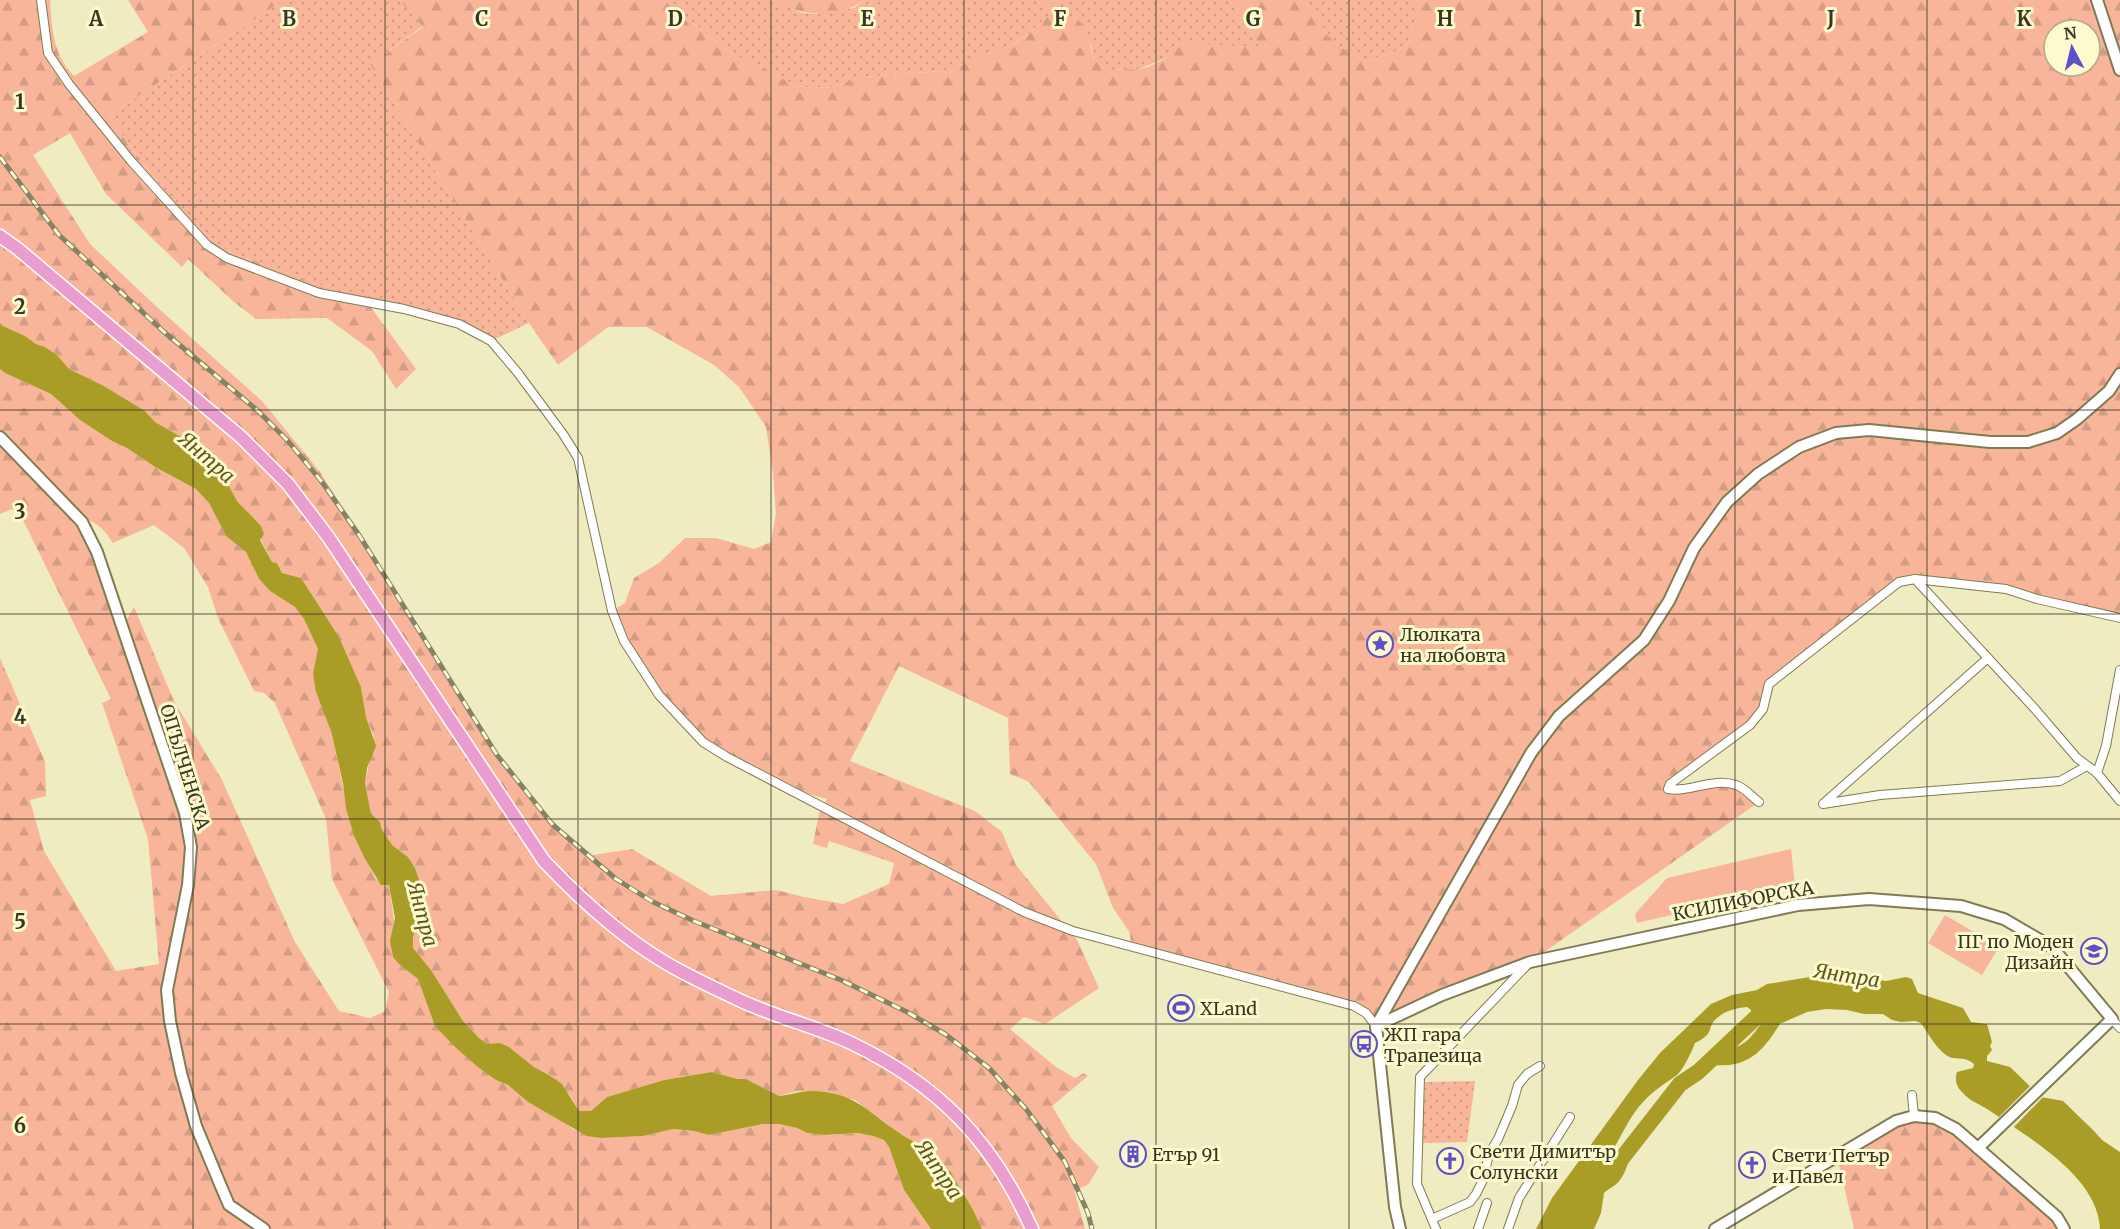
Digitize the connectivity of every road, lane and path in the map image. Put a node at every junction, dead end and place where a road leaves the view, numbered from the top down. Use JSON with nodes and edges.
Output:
{"nodes":[{"id":1,"x":41,"y":0,"type":"edge"},
{"id":2,"x":2097,"y":0,"type":"edge"},
{"id":3,"x":2120,"y":70,"type":"edge"},
{"id":4,"x":0,"y":236,"type":"edge"},
{"id":5,"x":2120,"y":375,"type":"edge"},
{"id":6,"x":0,"y":437,"type":"edge"},
{"id":7,"x":1915,"y":579,"type":"junction"},
{"id":8,"x":2120,"y":618,"type":"edge"},
{"id":9,"x":1988,"y":658,"type":"junction"},
{"id":10,"x":2120,"y":670,"type":"edge"},
{"id":11,"x":2087,"y":766,"type":"junction"},
{"id":12,"x":2097,"y":773,"type":"junction"},
{"id":13,"x":2120,"y":801,"type":"edge"},
{"id":14,"x":1759,"y":802,"type":"dead end"},
{"id":15,"x":1530,"y":962,"type":"junction"},
{"id":16,"x":2116,"y":1024,"type":"edge"},
{"id":17,"x":1376,"y":1026,"type":"junction"},
{"id":18,"x":1540,"y":1066,"type":"dead end"},
{"id":19,"x":1912,"y":1095,"type":"dead end"},
{"id":20,"x":1914,"y":1116,"type":"junction"},
{"id":21,"x":1569,"y":1117,"type":"dead end"},
{"id":22,"x":1978,"y":1148,"type":"junction"},
{"id":23,"x":1487,"y":1203,"type":"dead end"},
{"id":24,"x":1432,"y":1219,"type":"junction"},
{"id":25,"x":264,"y":1229,"type":"edge"},
{"id":26,"x":1032,"y":1229,"type":"edge"},
{"id":27,"x":1400,"y":1229,"type":"edge"},
{"id":28,"x":1436,"y":1229,"type":"edge"},
{"id":29,"x":1478,"y":1229,"type":"edge"},
{"id":30,"x":1508,"y":1229,"type":"edge"},
{"id":31,"x":1715,"y":1229,"type":"edge"},
{"id":32,"x":2064,"y":1229,"type":"edge"}],
"edges":[{"from":1,"to":17,"type":"street"},
{"from":2,"to":3,"type":"street"},
{"from":4,"to":26,"type":"main road"},
{"from":5,"to":17,"type":"street"},
{"from":6,"to":25,"type":"street","name":"ОПЪЛЧЕНСКА"},
{"from":7,"to":8,"type":"street"},
{"from":7,"to":9,"type":"street"},
{"from":7,"to":14,"type":"street"},
{"from":9,"to":11,"type":"street"},
{"from":9,"to":11,"type":"street"},
{"from":10,"to":12,"type":"street"},
{"from":11,"to":12,"type":"street"},
{"from":12,"to":13,"type":"street"},
{"from":15,"to":16,"type":"street","name":"КСИЛИФОРСКА"},
{"from":15,"to":17,"type":"street","name":"КСИЛИФОРСКА"},
{"from":15,"to":24,"type":"street"},
{"from":16,"to":22,"type":"street"},
{"from":17,"to":27,"type":"street"},
{"from":18,"to":24,"type":"street"},
{"from":19,"to":20,"type":"street"},
{"from":20,"to":22,"type":"street"},
{"from":20,"to":31,"type":"street"},
{"from":21,"to":30,"type":"street"},
{"from":22,"to":32,"type":"street"},
{"from":23,"to":29,"type":"street"},
{"from":24,"to":28,"type":"street"}]}
